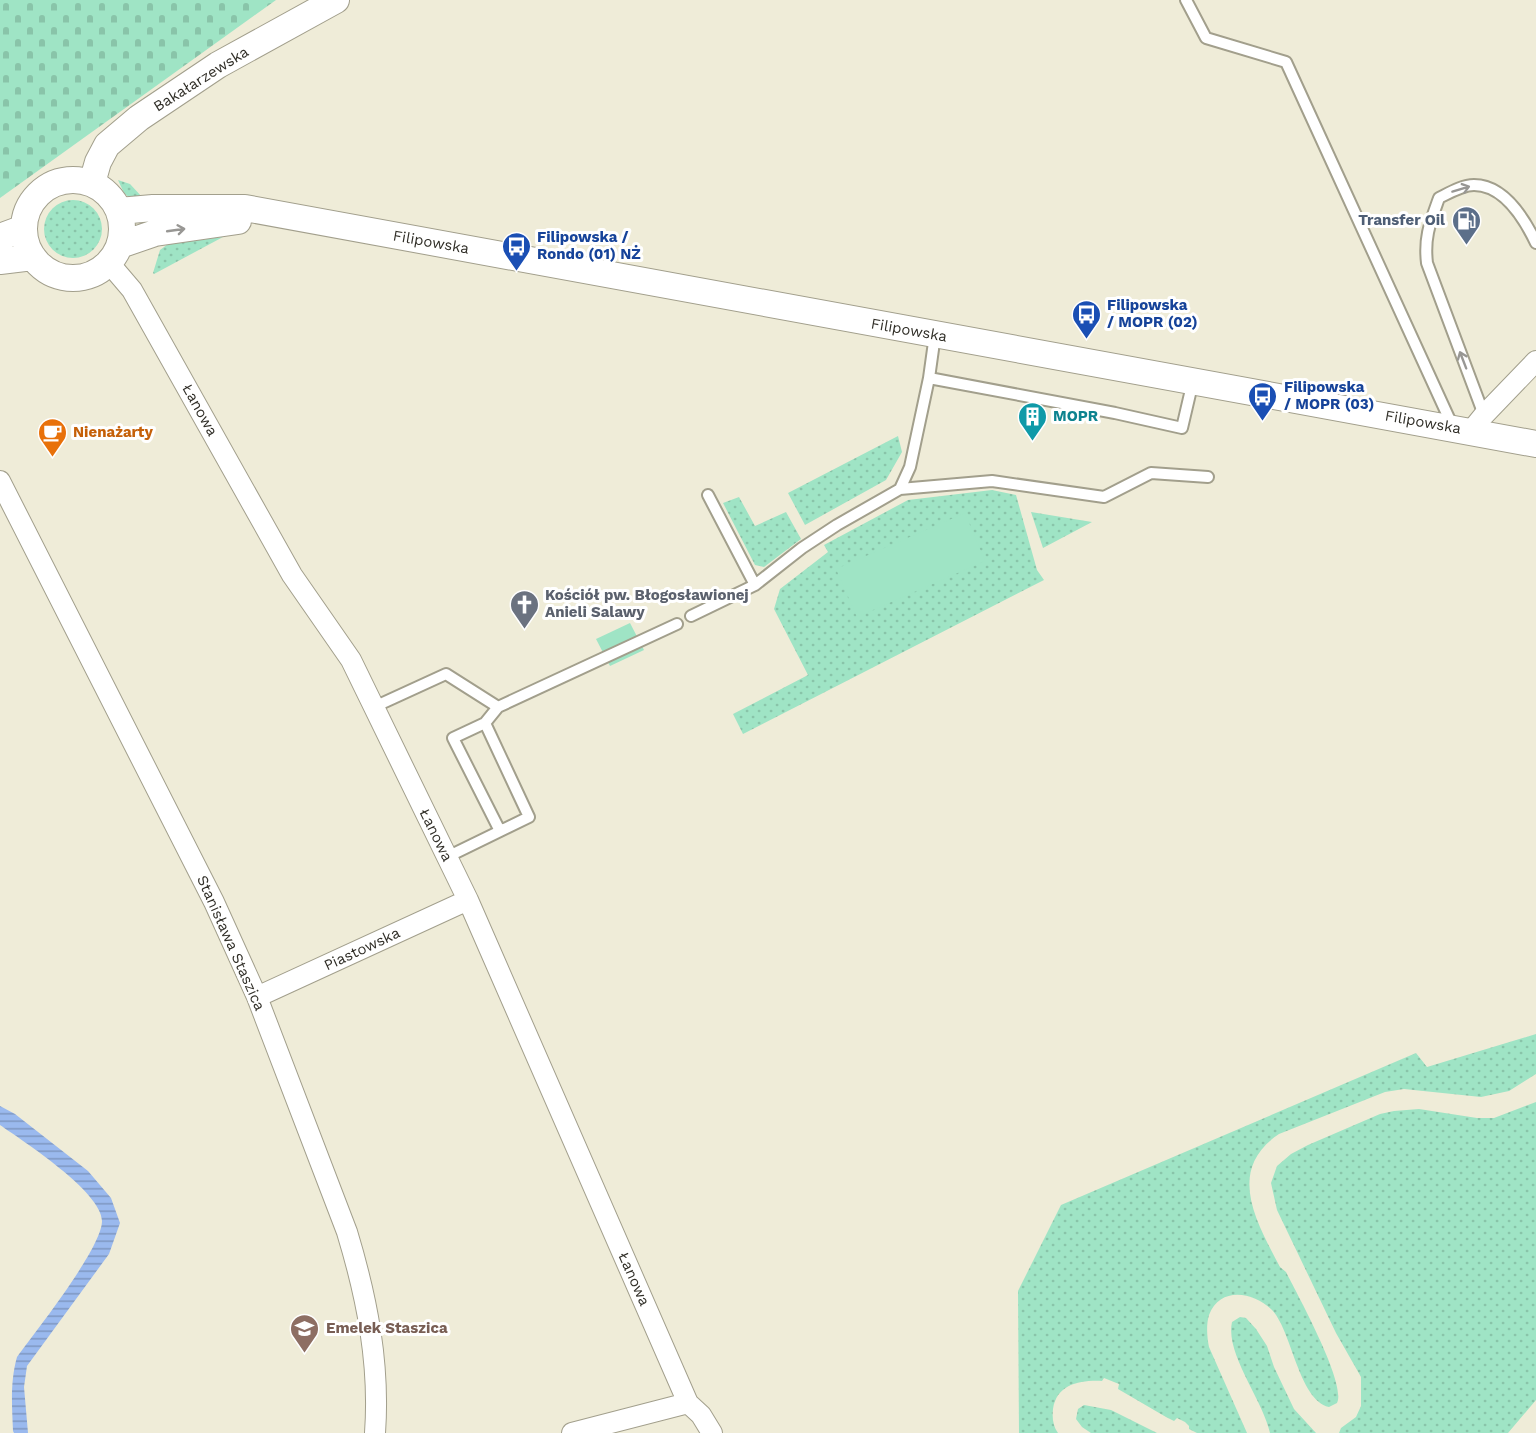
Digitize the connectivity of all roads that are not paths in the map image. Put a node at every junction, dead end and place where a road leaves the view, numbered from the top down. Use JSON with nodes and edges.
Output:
{"nodes":[{"id":1,"x":336,"y":0,"type":"edge"},
{"id":2,"x":1186,"y":0,"type":"edge"},
{"id":3,"x":92,"y":183,"type":"junction"},
{"id":4,"x":119,"y":211,"type":"junction"},
{"id":5,"x":283,"y":214,"type":"junction"},
{"id":6,"x":24,"y":228,"type":"junction"},
{"id":7,"x":0,"y":237,"type":"edge"},
{"id":8,"x":1536,"y":243,"type":"edge"},
{"id":9,"x":114,"y":254,"type":"junction"},
{"id":10,"x":33,"y":257,"type":"junction"},
{"id":11,"x":0,"y":261,"type":"edge"},
{"id":12,"x":935,"y":334,"type":"junction"},
{"id":13,"x":1536,"y":361,"type":"edge"},
{"id":14,"x":929,"y":378,"type":"junction"},
{"id":15,"x":1193,"y":380,"type":"junction"},
{"id":16,"x":1469,"y":424,"type":"junction"},
{"id":17,"x":1536,"y":444,"type":"edge"},
{"id":18,"x":1208,"y":477,"type":"dead end"},
{"id":19,"x":0,"y":481,"type":"edge"},
{"id":20,"x":900,"y":489,"type":"junction"},
{"id":21,"x":708,"y":495,"type":"dead end"},
{"id":22,"x":755,"y":585,"type":"junction"},
{"id":23,"x":691,"y":616,"type":"dead end"},
{"id":24,"x":677,"y":624,"type":"dead end"},
{"id":25,"x":374,"y":707,"type":"junction"},
{"id":26,"x":498,"y":707,"type":"junction"},
{"id":27,"x":484,"y":723,"type":"junction"},
{"id":28,"x":500,"y":831,"type":"junction"},
{"id":29,"x":447,"y":858,"type":"junction"},
{"id":30,"x":468,"y":900,"type":"junction"},
{"id":31,"x":257,"y":997,"type":"junction"},
{"id":32,"x":688,"y":1403,"type":"junction"},
{"id":33,"x":375,"y":1433,"type":"edge"},
{"id":34,"x":572,"y":1433,"type":"edge"},
{"id":35,"x":712,"y":1433,"type":"edge"}],
"edges":[{"from":1,"to":3,"type":"street","name":"Bakałarzewska"},
{"from":2,"to":16,"type":"lane"},
{"from":3,"to":4,"type":"street"},
{"from":3,"to":6,"type":"street"},
{"from":4,"to":5,"type":"street","name":"Filipowska"},
{"from":4,"to":9,"type":"street"},
{"from":9,"to":5,"type":"street","name":"Filipowska","one_way":true},
{"from":5,"to":12,"type":"street","name":"Filipowska"},
{"from":6,"to":7,"type":"street"},
{"from":6,"to":10,"type":"street"},
{"from":16,"to":8,"type":"lane","one_way":true},
{"from":9,"to":10,"type":"street"},
{"from":9,"to":25,"type":"street","name":"Łanowa"},
{"from":10,"to":11,"type":"street"},
{"from":12,"to":14,"type":"lane"},
{"from":12,"to":15,"type":"street","name":"Filipowska"},
{"from":13,"to":16,"type":"street"},
{"from":14,"to":15,"type":"lane"},
{"from":14,"to":20,"type":"lane"},
{"from":15,"to":16,"type":"street","name":"Filipowska"},
{"from":16,"to":17,"type":"street","name":"Filipowska"},
{"from":18,"to":20,"type":"lane"},
{"from":19,"to":31,"type":"street","name":"Stanisława Staszica"},
{"from":20,"to":22,"type":"lane"},
{"from":21,"to":22,"type":"lane"},
{"from":22,"to":23,"type":"lane"},
{"from":24,"to":26,"type":"lane"},
{"from":25,"to":26,"type":"lane"},
{"from":25,"to":29,"type":"street","name":"Łanowa"},
{"from":26,"to":27,"type":"lane"},
{"from":27,"to":28,"type":"lane"},
{"from":27,"to":28,"type":"lane"},
{"from":28,"to":29,"type":"lane"},
{"from":29,"to":30,"type":"street","name":"Łanowa"},
{"from":30,"to":31,"type":"street","name":"Piastowska"},
{"from":30,"to":32,"type":"street","name":"Łanowa"},
{"from":31,"to":33,"type":"street","name":"Stanisława Staszica"},
{"from":32,"to":34,"type":"street"},
{"from":32,"to":35,"type":"street","name":"Łanowa"}]}
